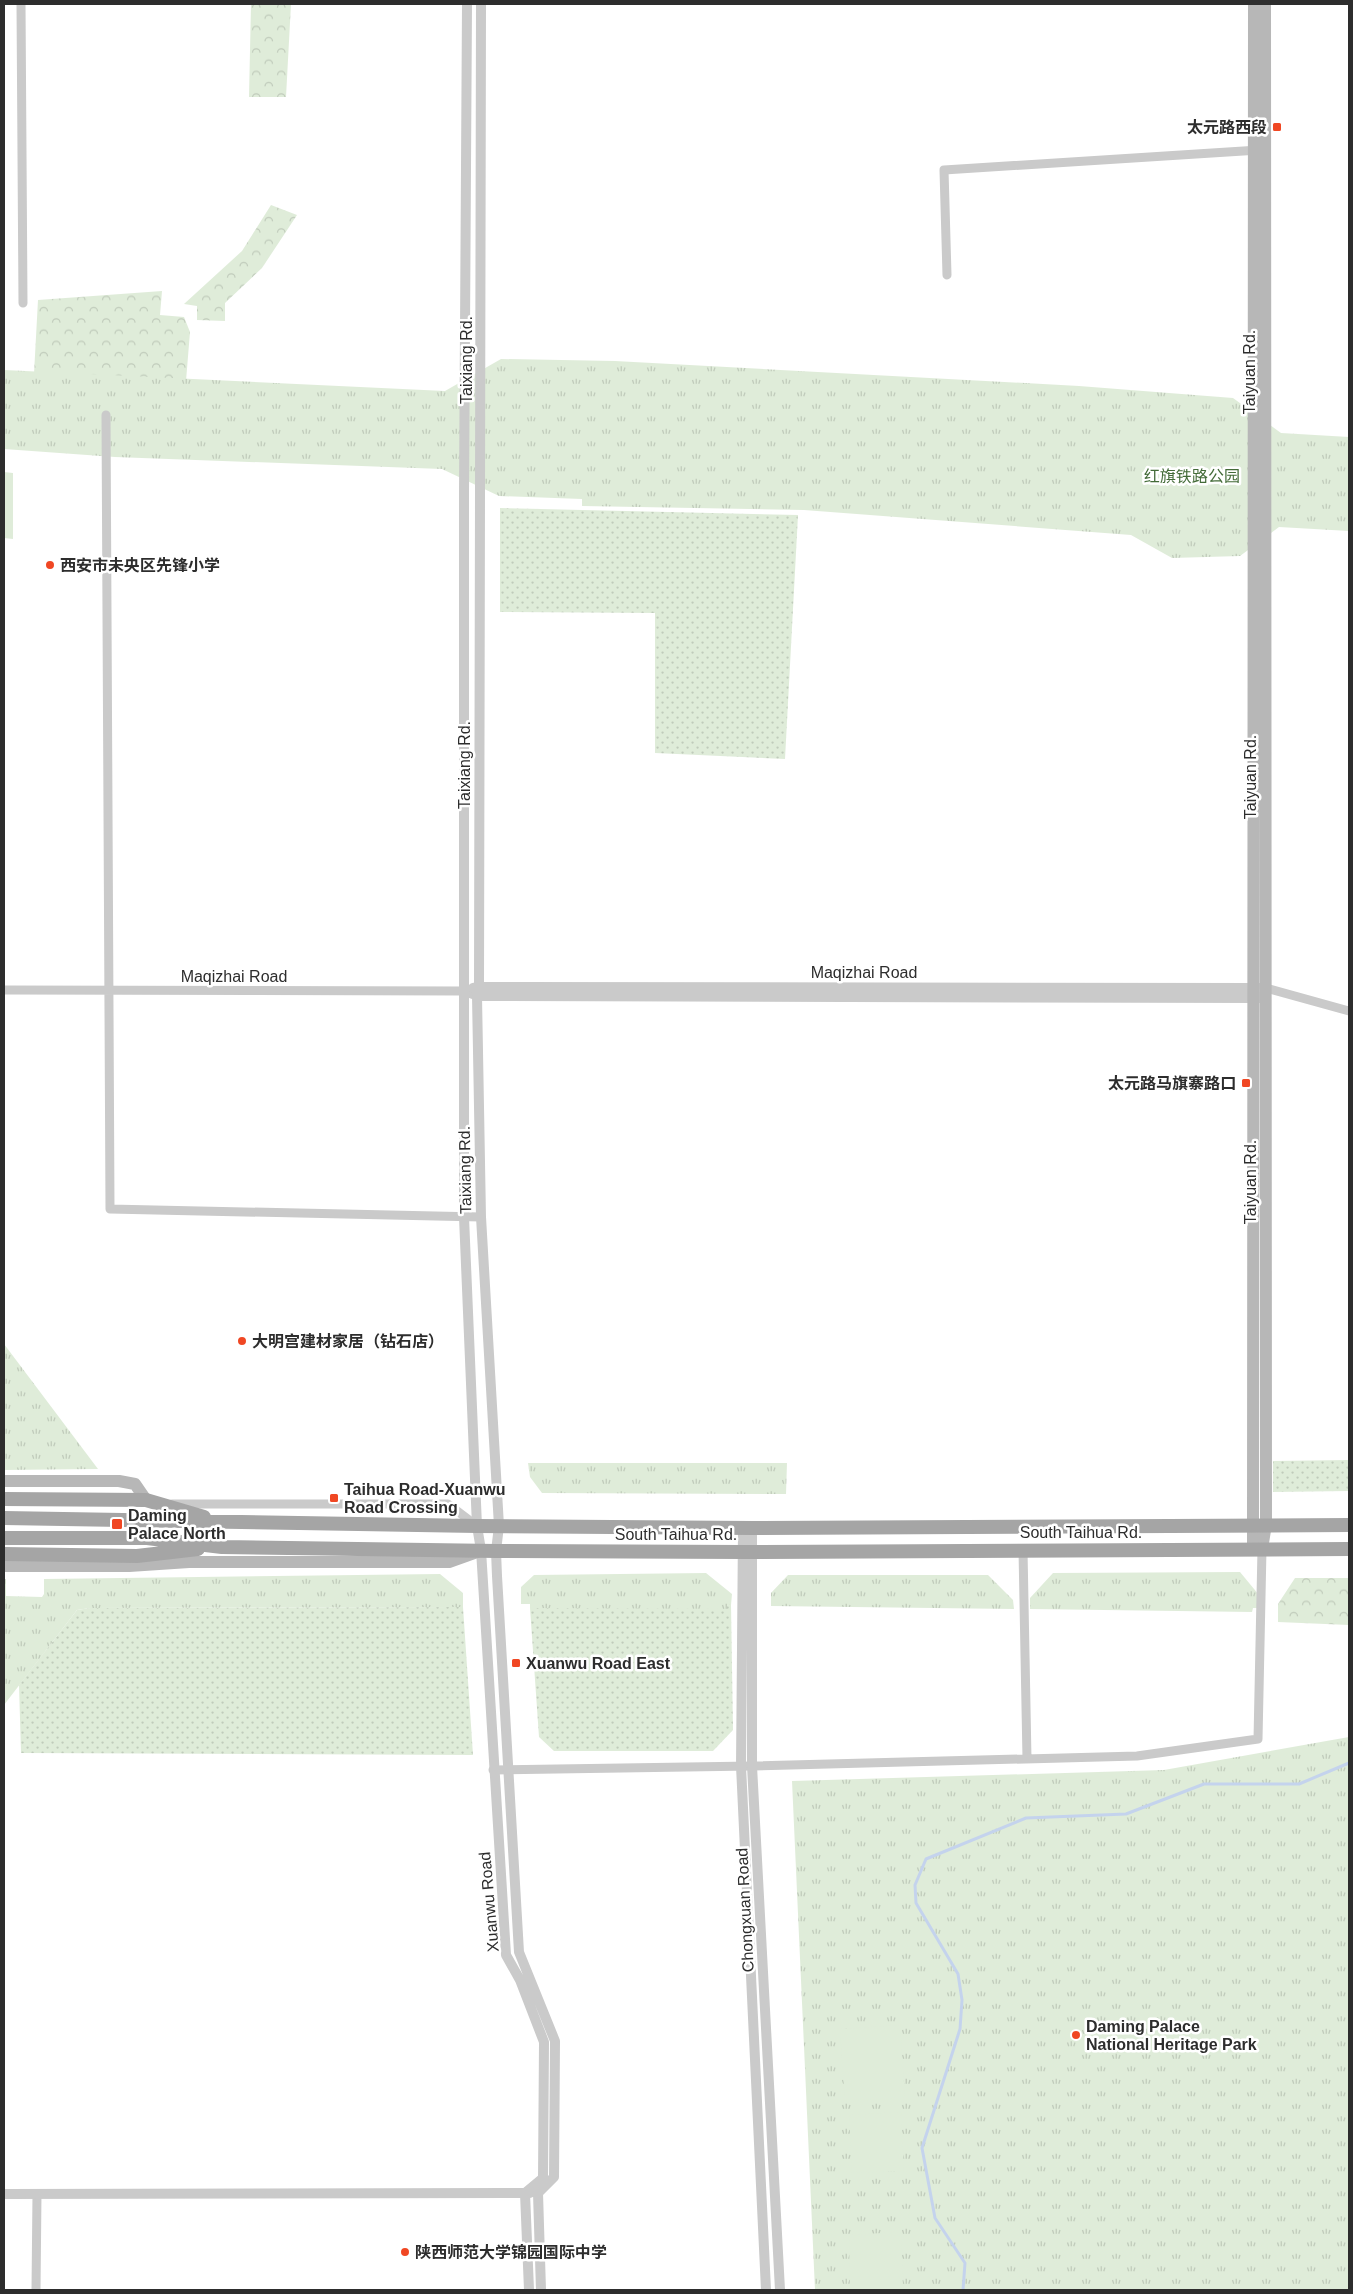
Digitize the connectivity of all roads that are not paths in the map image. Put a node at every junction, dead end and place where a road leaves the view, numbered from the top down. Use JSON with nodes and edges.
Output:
{"nodes":[{"id":1,"x":21,"y":4,"type":"edge"},
{"id":2,"x":467,"y":4,"type":"edge"},
{"id":3,"x":481,"y":4,"type":"edge"},
{"id":4,"x":1254,"y":4,"type":"edge"},
{"id":5,"x":1265,"y":4,"type":"edge"},
{"id":6,"x":1259,"y":150,"type":"junction"},
{"id":7,"x":947,"y":274,"type":"dead end"},
{"id":8,"x":23,"y":303,"type":"dead end"},
{"id":9,"x":106,"y":415,"type":"dead end"},
{"id":10,"x":4,"y":990,"type":"edge"},
{"id":11,"x":110,"y":990,"type":"junction"},
{"id":12,"x":463,"y":991,"type":"junction"},
{"id":13,"x":478,"y":991,"type":"junction"},
{"id":14,"x":1260,"y":993,"type":"junction"},
{"id":15,"x":1349,"y":1011,"type":"edge"},
{"id":16,"x":464,"y":1217,"type":"junction"},
{"id":17,"x":481,"y":1217,"type":"junction"},
{"id":18,"x":4,"y":1481,"type":"edge"},
{"id":19,"x":4,"y":1499,"type":"edge"},
{"id":20,"x":153,"y":1502,"type":"junction"},
{"id":21,"x":4,"y":1518,"type":"edge"},
{"id":22,"x":221,"y":1522,"type":"junction"},
{"id":23,"x":1260,"y":1524,"type":"junction"},
{"id":24,"x":1349,"y":1525,"type":"edge"},
{"id":25,"x":477,"y":1526,"type":"junction"},
{"id":26,"x":499,"y":1526,"type":"junction"},
{"id":27,"x":748,"y":1528,"type":"junction"},
{"id":28,"x":4,"y":1538,"type":"edge"},
{"id":29,"x":222,"y":1547,"type":"junction"},
{"id":30,"x":1258,"y":1549,"type":"junction"},
{"id":31,"x":1349,"y":1549,"type":"edge"},
{"id":32,"x":481,"y":1550,"type":"junction"},
{"id":33,"x":1023,"y":1550,"type":"junction"},
{"id":34,"x":496,"y":1551,"type":"junction"},
{"id":35,"x":748,"y":1552,"type":"junction"},
{"id":36,"x":4,"y":1554,"type":"edge"},
{"id":37,"x":4,"y":1566,"type":"edge"},
{"id":38,"x":1027,"y":1759,"type":"junction"},
{"id":39,"x":741,"y":1766,"type":"junction"},
{"id":40,"x":752,"y":1766,"type":"junction"},
{"id":41,"x":493,"y":1770,"type":"junction"},
{"id":42,"x":509,"y":1770,"type":"junction"},
{"id":43,"x":525,"y":2193,"type":"junction"},
{"id":44,"x":538,"y":2193,"type":"junction"},
{"id":45,"x":4,"y":2194,"type":"edge"},
{"id":46,"x":37,"y":2194,"type":"junction"},
{"id":47,"x":36,"y":2290,"type":"edge"},
{"id":48,"x":529,"y":2290,"type":"edge"},
{"id":49,"x":541,"y":2290,"type":"edge"},
{"id":50,"x":766,"y":2290,"type":"edge"},
{"id":51,"x":780,"y":2290,"type":"edge"}],
"edges":[{"from":1,"to":8,"type":"street"},
{"from":2,"to":12,"type":"street","name":"Taixiang Rd."},
{"from":3,"to":13,"type":"street","name":"Taixiang Rd."},
{"from":4,"to":6,"type":"main road","name":"Taiyuan Rd."},
{"from":5,"to":6,"type":"main road","name":"Taiyuan Rd."},
{"from":6,"to":7,"type":"street"},
{"from":6,"to":14,"type":"main road","name":"Taiyuan Rd."},
{"from":9,"to":11,"type":"street"},
{"from":10,"to":11,"type":"street","name":"Maqizhai Road"},
{"from":11,"to":12,"type":"street","name":"Maqizhai Road"},
{"from":11,"to":16,"type":"street"},
{"from":12,"to":13,"type":"street","name":"Maqizhai Road"},
{"from":12,"to":16,"type":"street","name":"Taixiang Rd."},
{"from":13,"to":14,"type":"street","name":"Maqizhai Road"},
{"from":13,"to":17,"type":"street","name":"Taixiang Rd."},
{"from":14,"to":15,"type":"street"},
{"from":14,"to":23,"type":"main road","name":"Taiyuan Rd."},
{"from":16,"to":17,"type":"street"},
{"from":16,"to":25,"type":"street","name":"Taixiang Rd."},
{"from":17,"to":26,"type":"street","name":"Taixiang Rd."},
{"from":18,"to":20,"type":"main road"},
{"from":19,"to":20,"type":"main road"},
{"from":20,"to":22,"type":"main road"},
{"from":20,"to":25,"type":"street"},
{"from":21,"to":22,"type":"main road","name":"South Taihua Rd."},
{"from":22,"to":25,"type":"main road","name":"South Taihua Rd."},
{"from":23,"to":24,"type":"main road","name":"South Taihua Rd."},
{"from":23,"to":27,"type":"main road","name":"South Taihua Rd."},
{"from":23,"to":30,"type":"main road","name":"Taiyuan Rd."},
{"from":25,"to":26,"type":"main road","name":"South Taihua Rd."},
{"from":25,"to":32,"type":"street","name":"Xuanwu Road"},
{"from":26,"to":27,"type":"main road","name":"South Taihua Rd."},
{"from":26,"to":34,"type":"street","name":"Xuanwu Road"},
{"from":27,"to":35,"type":"street","name":"Chongxuan Road"},
{"from":28,"to":29,"type":"main road","name":"South Taihua Rd."},
{"from":29,"to":32,"type":"main road","name":"South Taihua Rd."},
{"from":29,"to":36,"type":"main road"},
{"from":30,"to":31,"type":"main road","name":"South Taihua Rd."},
{"from":30,"to":33,"type":"main road","name":"South Taihua Rd."},
{"from":30,"to":38,"type":"street"},
{"from":32,"to":34,"type":"main road","name":"South Taihua Rd."},
{"from":32,"to":37,"type":"main road"},
{"from":32,"to":41,"type":"street","name":"Xuanwu Road"},
{"from":33,"to":35,"type":"main road","name":"South Taihua Rd."},
{"from":33,"to":38,"type":"street"},
{"from":34,"to":35,"type":"main road","name":"South Taihua Rd."},
{"from":34,"to":42,"type":"street","name":"Xuanwu Road"},
{"from":35,"to":39,"type":"street","name":"Chongxuan Road"},
{"from":35,"to":40,"type":"street","name":"Chongxuan Road"},
{"from":38,"to":40,"type":"street"},
{"from":39,"to":40,"type":"street"},
{"from":39,"to":42,"type":"street"},
{"from":39,"to":50,"type":"street","name":"Chongxuan Road"},
{"from":40,"to":51,"type":"street","name":"Chongxuan Road"},
{"from":41,"to":42,"type":"street"},
{"from":41,"to":43,"type":"street","name":"Xuanwu Road"},
{"from":42,"to":44,"type":"street","name":"Xuanwu Road"},
{"from":43,"to":44,"type":"street"},
{"from":43,"to":46,"type":"street"},
{"from":43,"to":48,"type":"street"},
{"from":44,"to":49,"type":"street"},
{"from":45,"to":46,"type":"street"},
{"from":46,"to":47,"type":"street"}]}
